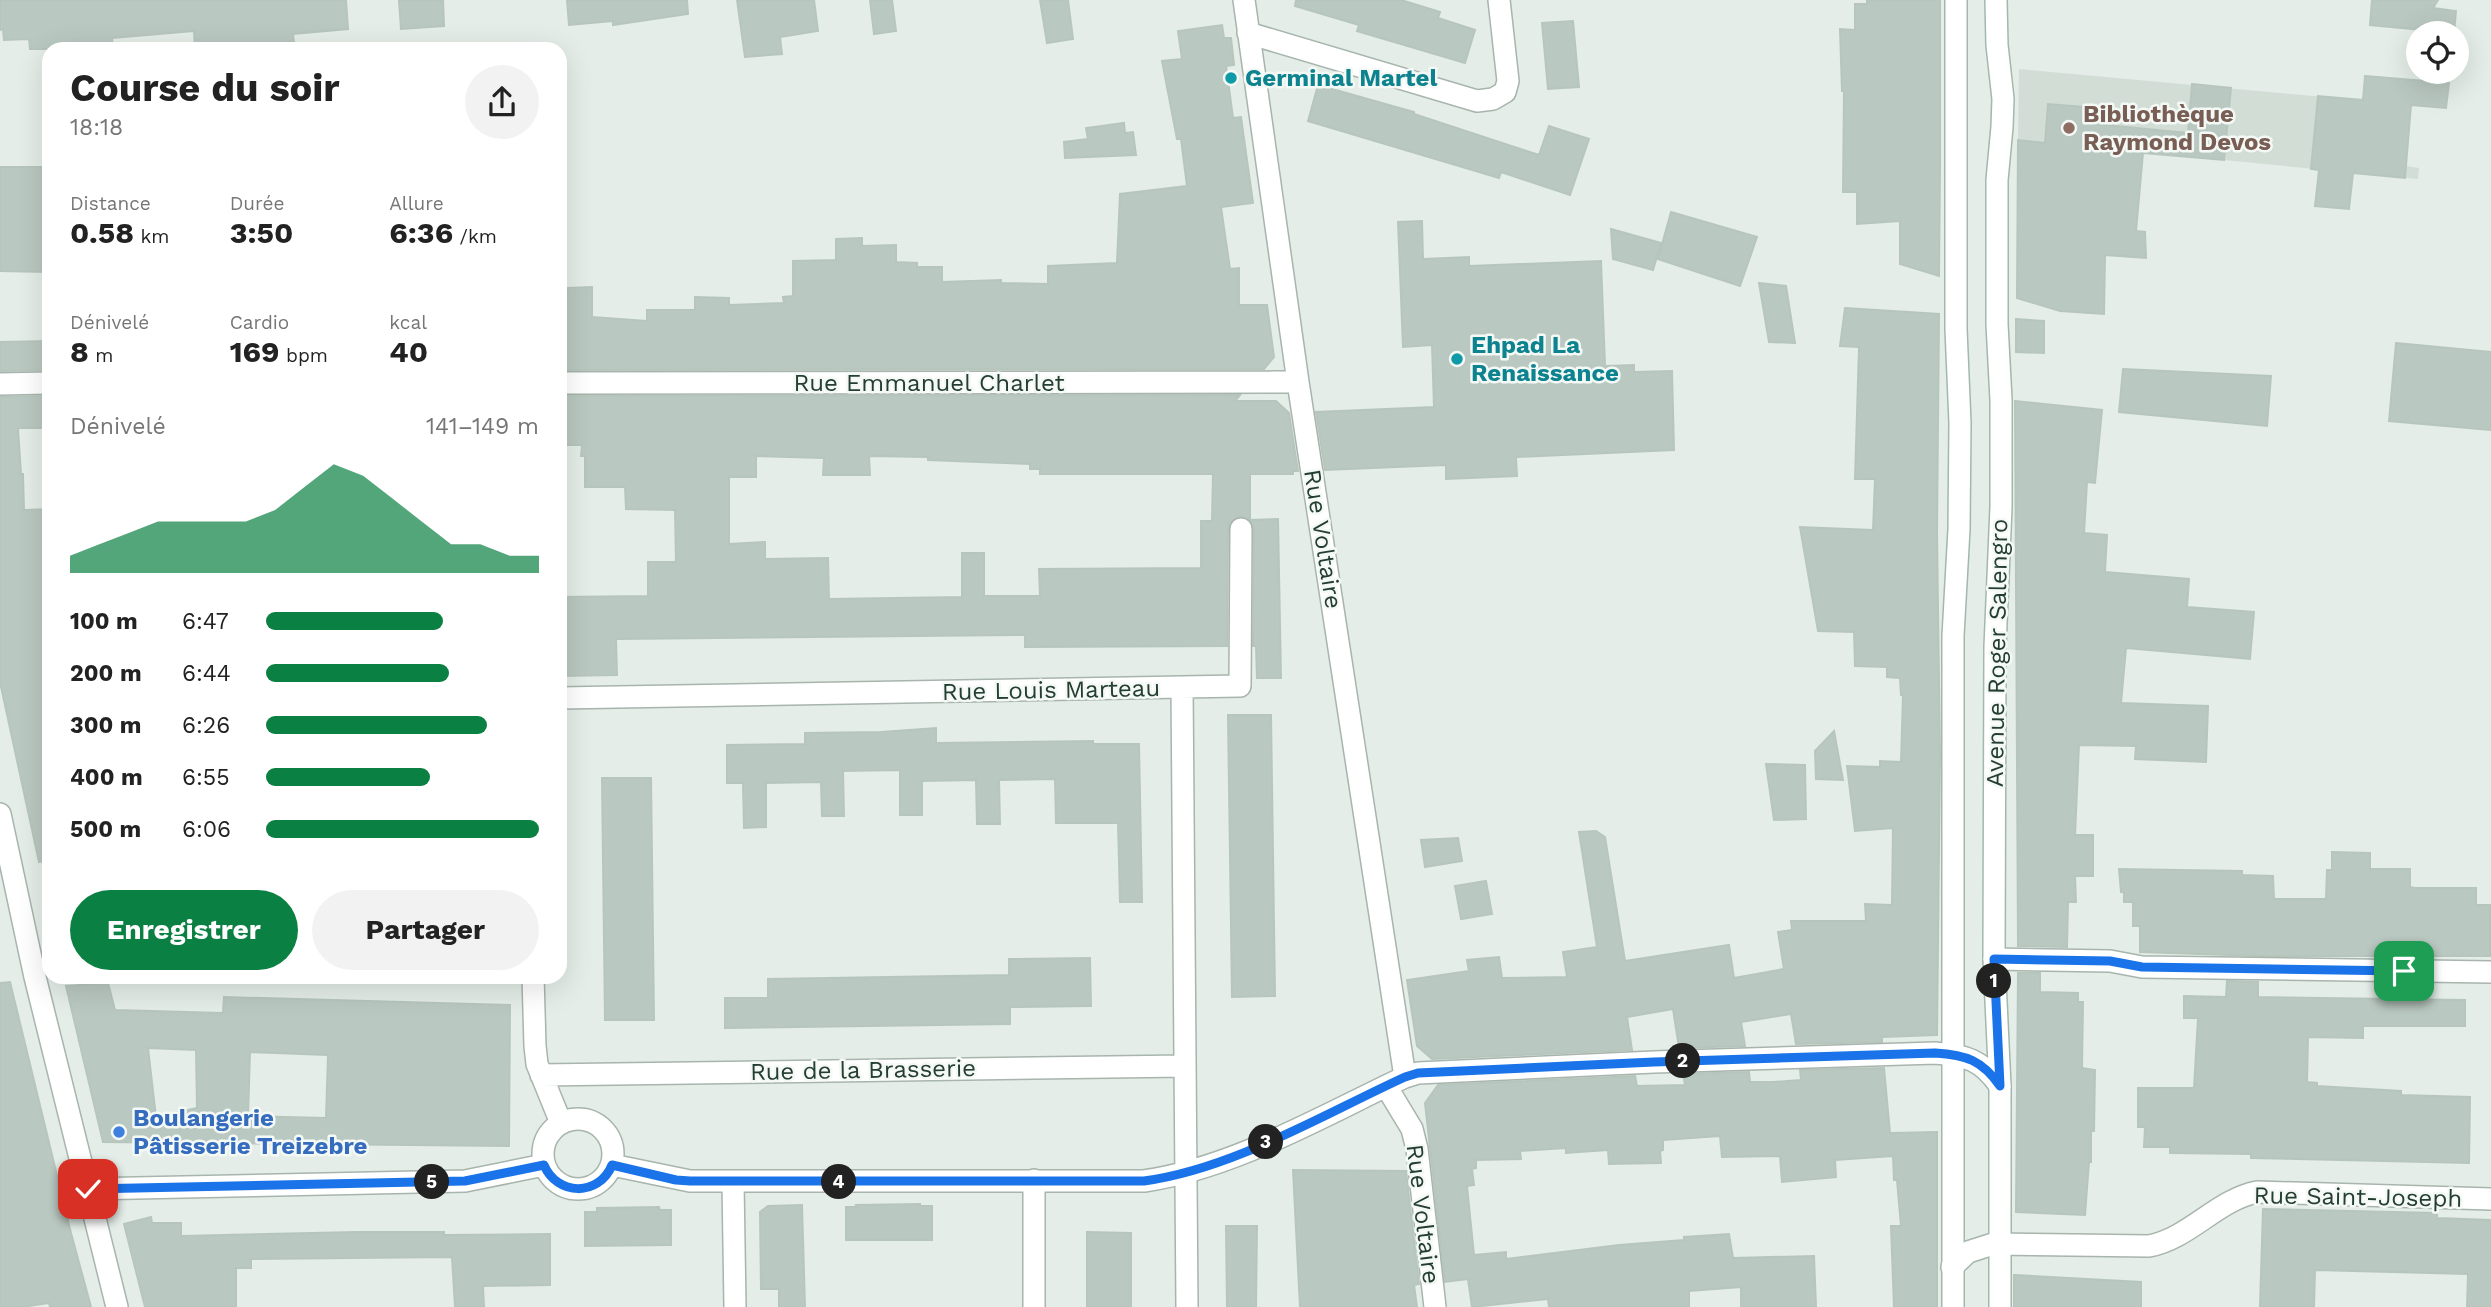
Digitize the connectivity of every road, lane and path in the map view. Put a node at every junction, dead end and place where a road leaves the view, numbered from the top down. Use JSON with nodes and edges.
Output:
{"nodes":[{"id":1,"x":1244,"y":0,"type":"edge"},
{"id":2,"x":1499,"y":0,"type":"edge"},
{"id":3,"x":1956,"y":0,"type":"edge"},
{"id":4,"x":1996,"y":0,"type":"edge"},
{"id":5,"x":1248,"y":33,"type":"junction"},
{"id":6,"x":1298,"y":382,"type":"junction"},
{"id":7,"x":42,"y":383,"type":"edge"},
{"id":8,"x":567,"y":383,"type":"edge"},
{"id":9,"x":0,"y":384,"type":"edge"},
{"id":10,"x":1241,"y":529,"type":"dead end"},
{"id":11,"x":1182,"y":687,"type":"junction"},
{"id":12,"x":567,"y":698,"type":"edge"},
{"id":13,"x":0,"y":814,"type":"edge"},
{"id":14,"x":1994,"y":959,"type":"junction"},
{"id":15,"x":2491,"y":972,"type":"edge"},
{"id":16,"x":533,"y":984,"type":"edge"},
{"id":17,"x":1953,"y":1054,"type":"junction"},
{"id":18,"x":1185,"y":1066,"type":"junction"},
{"id":19,"x":541,"y":1075,"type":"junction"},
{"id":20,"x":1396,"y":1081,"type":"junction"},
{"id":21,"x":2000,"y":1086,"type":"junction"},
{"id":22,"x":561,"y":1123,"type":"junction"},
{"id":23,"x":544,"y":1165,"type":"junction"},
{"id":24,"x":612,"y":1165,"type":"junction"},
{"id":25,"x":1186,"y":1173,"type":"junction"},
{"id":26,"x":1034,"y":1180,"type":"junction"},
{"id":27,"x":733,"y":1182,"type":"junction"},
{"id":28,"x":88,"y":1189,"type":"junction"},
{"id":29,"x":2491,"y":1199,"type":"edge"},
{"id":30,"x":2000,"y":1244,"type":"junction"},
{"id":31,"x":1952,"y":1267,"type":"junction"},
{"id":32,"x":117,"y":1307,"type":"edge"},
{"id":33,"x":735,"y":1307,"type":"edge"},
{"id":34,"x":1034,"y":1307,"type":"edge"},
{"id":35,"x":1187,"y":1307,"type":"edge"},
{"id":36,"x":1436,"y":1307,"type":"edge"},
{"id":37,"x":1952,"y":1307,"type":"edge"},
{"id":38,"x":2000,"y":1307,"type":"edge"}],
"edges":[{"from":1,"to":5,"type":"street","name":"Rue Voltaire"},
{"from":2,"to":5,"type":"street"},
{"from":3,"to":17,"type":"street","name":"Avenue Roger Salengro"},
{"from":4,"to":14,"type":"street","name":"Avenue Roger Salengro"},
{"from":5,"to":6,"type":"street","name":"Rue Voltaire"},
{"from":6,"to":8,"type":"street","name":"Rue Emmanuel Charlet"},
{"from":6,"to":20,"type":"street","name":"Rue Voltaire"},
{"from":7,"to":9,"type":"street"},
{"from":10,"to":11,"type":"street"},
{"from":11,"to":12,"type":"street","name":"Rue Louis Marteau"},
{"from":11,"to":18,"type":"street","name":"Rue Louis Marteau"},
{"from":13,"to":28,"type":"street"},
{"from":14,"to":15,"type":"street"},
{"from":14,"to":21,"type":"street","name":"Avenue Roger Salengro"},
{"from":16,"to":19,"type":"street"},
{"from":17,"to":20,"type":"street"},
{"from":17,"to":21,"type":"street"},
{"from":17,"to":31,"type":"street","name":"Avenue Roger Salengro"},
{"from":18,"to":19,"type":"street","name":"Rue de la Brasserie"},
{"from":18,"to":25,"type":"street","name":"Rue Louis Marteau"},
{"from":19,"to":22,"type":"street"},
{"from":20,"to":25,"type":"street"},
{"from":20,"to":36,"type":"street","name":"Rue Voltaire"},
{"from":21,"to":30,"type":"street","name":"Avenue Roger Salengro"},
{"from":22,"to":23,"type":"street"},
{"from":22,"to":24,"type":"street"},
{"from":23,"to":24,"type":"street"},
{"from":23,"to":28,"type":"street"},
{"from":24,"to":27,"type":"street"},
{"from":25,"to":26,"type":"street"},
{"from":25,"to":35,"type":"street","name":"Rue Louis Marteau"},
{"from":26,"to":27,"type":"street"},
{"from":26,"to":34,"type":"street"},
{"from":27,"to":33,"type":"street"},
{"from":28,"to":32,"type":"street"},
{"from":29,"to":30,"type":"street","name":"Rue Saint-Joseph"},
{"from":30,"to":31,"type":"street","name":"Rue Saint-Joseph"},
{"from":30,"to":38,"type":"street","name":"Avenue Roger Salengro"},
{"from":31,"to":37,"type":"street","name":"Avenue Roger Salengro"}]}
